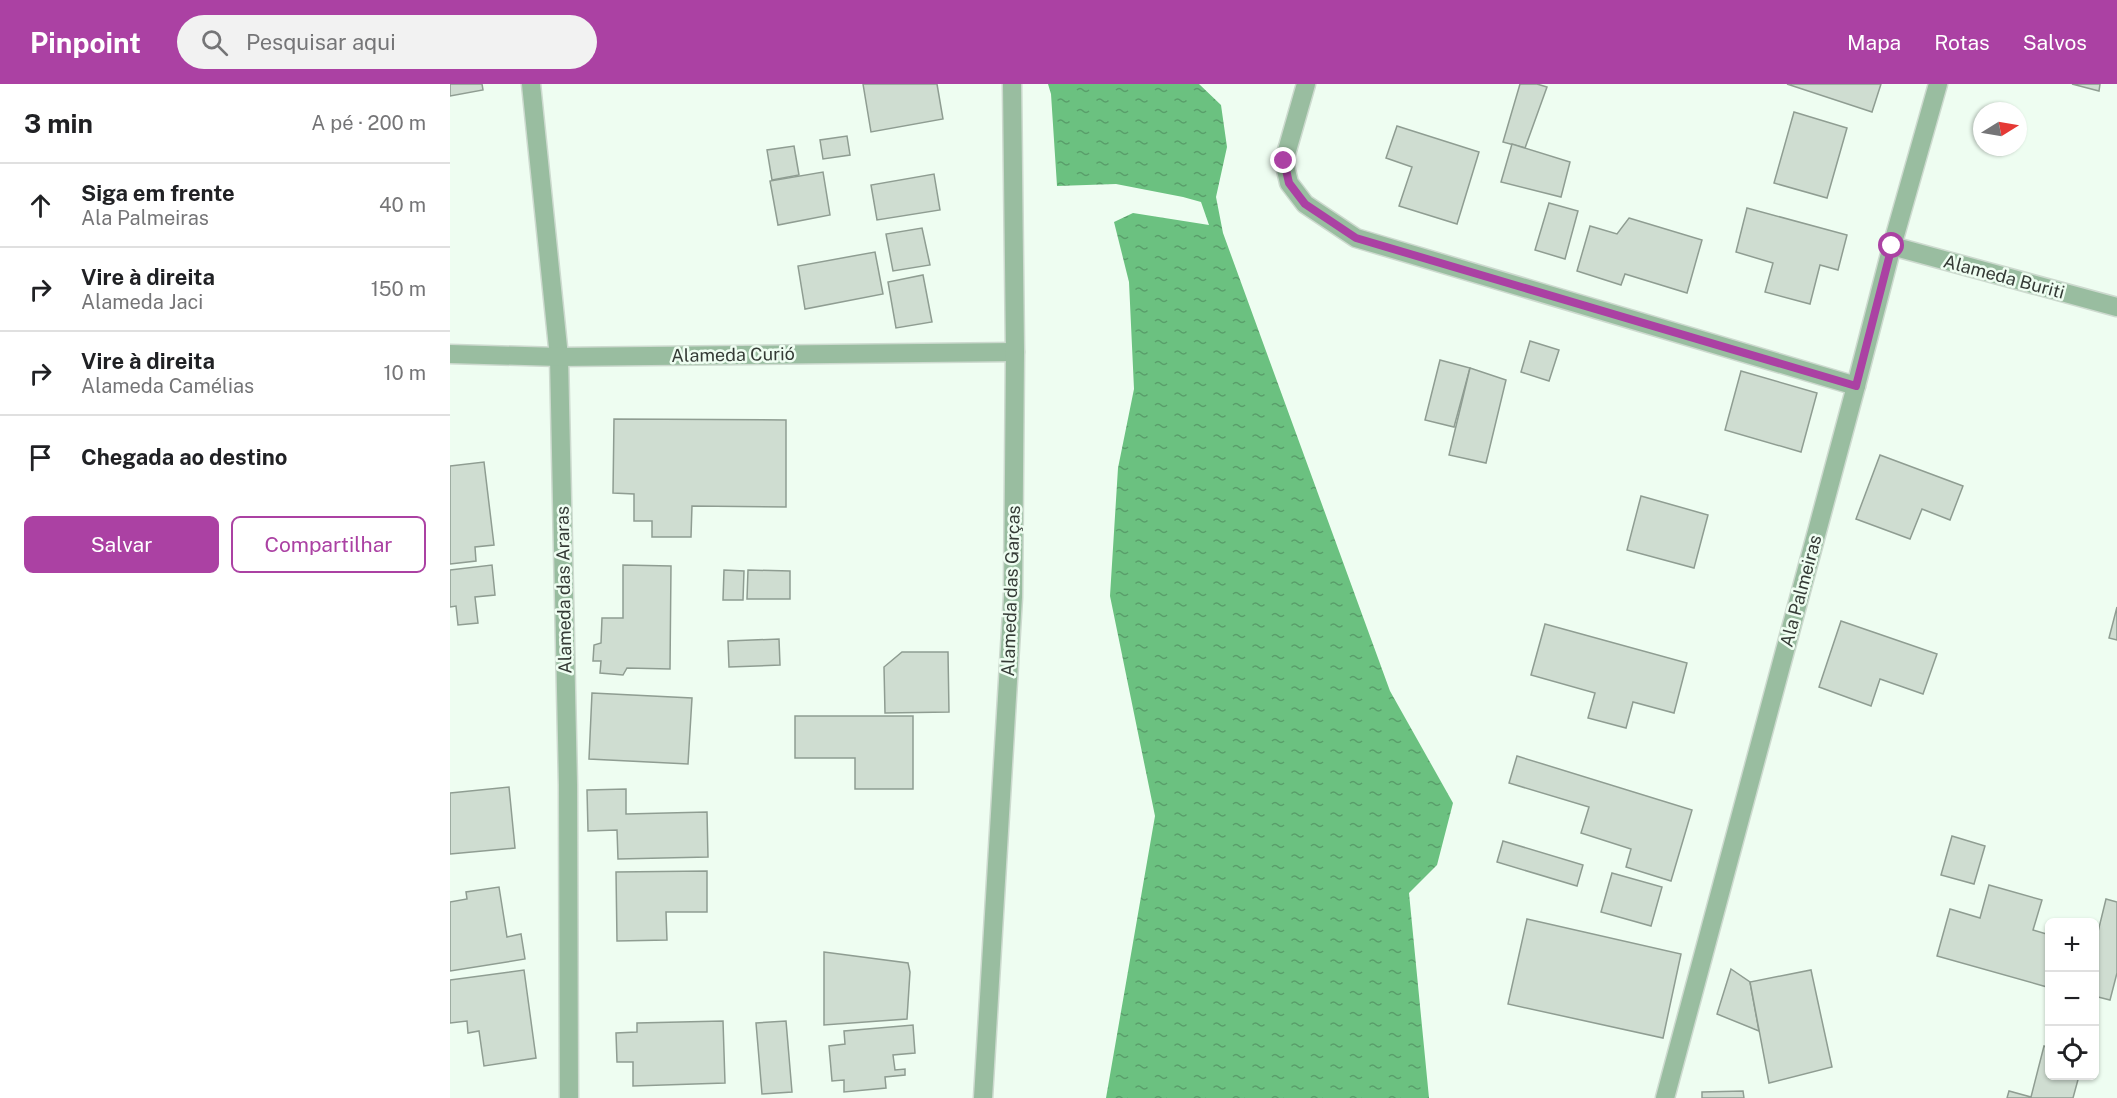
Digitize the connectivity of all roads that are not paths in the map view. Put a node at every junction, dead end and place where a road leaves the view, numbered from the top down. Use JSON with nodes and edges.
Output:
{"nodes":[{"id":1,"x":531,"y":84,"type":"edge"},
{"id":2,"x":1012,"y":84,"type":"edge"},
{"id":3,"x":1306,"y":84,"type":"edge"},
{"id":4,"x":1938,"y":84,"type":"edge"},
{"id":5,"x":1892,"y":246,"type":"junction"},
{"id":6,"x":2117,"y":307,"type":"edge"},
{"id":7,"x":1015,"y":352,"type":"junction"},
{"id":8,"x":450,"y":354,"type":"edge"},
{"id":9,"x":559,"y":357,"type":"junction"},
{"id":10,"x":1856,"y":386,"type":"junction"},
{"id":11,"x":569,"y":1098,"type":"edge"},
{"id":12,"x":983,"y":1098,"type":"edge"},
{"id":13,"x":1665,"y":1098,"type":"edge"}],
"edges":[{"from":1,"to":9,"type":"street","name":"Alameda das Araras"},
{"from":2,"to":7,"type":"street","name":"Alameda das Garças"},
{"from":3,"to":10,"type":"street"},
{"from":4,"to":5,"type":"street","name":"Ala Palmeiras"},
{"from":5,"to":6,"type":"street","name":"Alameda Buriti"},
{"from":5,"to":10,"type":"street","name":"Ala Palmeiras"},
{"from":7,"to":9,"type":"street","name":"Alameda Curió"},
{"from":7,"to":12,"type":"street","name":"Alameda das Garças"},
{"from":8,"to":9,"type":"street","name":"Alameda Curió"},
{"from":9,"to":11,"type":"street","name":"Alameda das Araras"},
{"from":10,"to":13,"type":"street","name":"Ala Palmeiras"}]}
